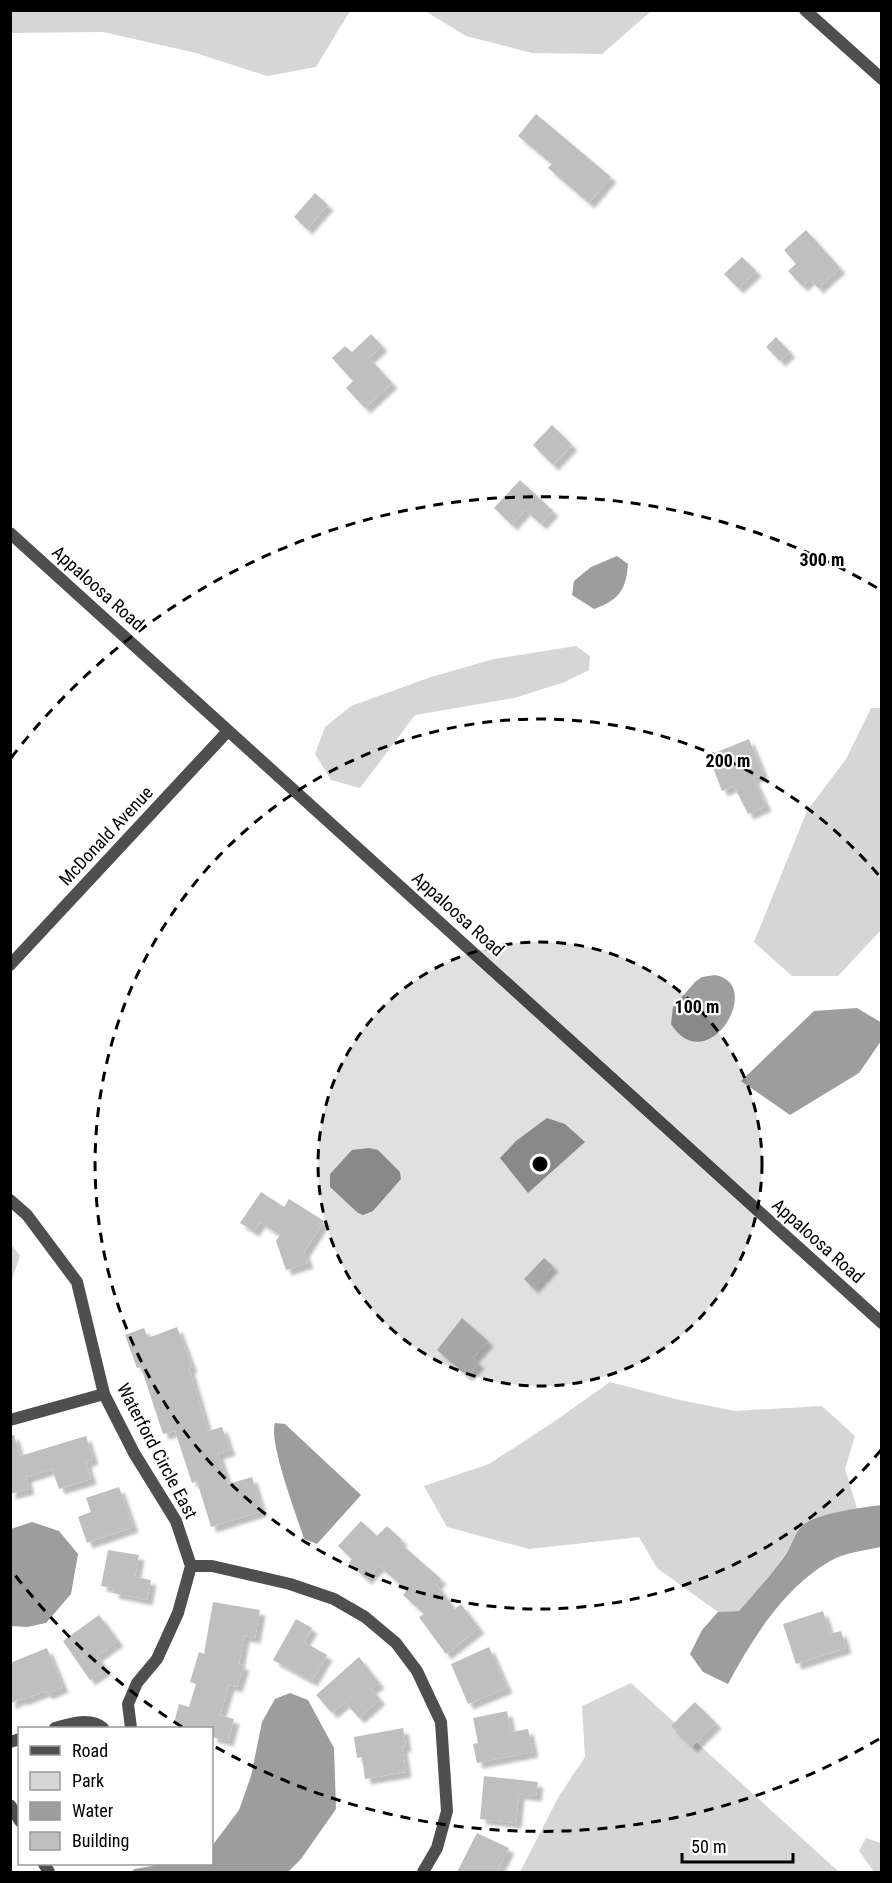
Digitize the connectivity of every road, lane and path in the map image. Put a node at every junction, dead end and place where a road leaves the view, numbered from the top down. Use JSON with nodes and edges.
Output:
{"nodes":[{"id":1,"x":805,"y":10,"type":"edge"},
{"id":2,"x":882,"y":79,"type":"edge"},
{"id":3,"x":10,"y":533,"type":"edge"},
{"id":4,"x":228,"y":731,"type":"junction"},
{"id":5,"x":10,"y":965,"type":"edge"},
{"id":6,"x":10,"y":1200,"type":"edge"},
{"id":7,"x":882,"y":1323,"type":"edge"},
{"id":8,"x":104,"y":1394,"type":"junction"},
{"id":9,"x":10,"y":1420,"type":"edge"},
{"id":10,"x":191,"y":1566,"type":"junction"},
{"id":11,"x":58,"y":1727,"type":"edge"},
{"id":12,"x":102,"y":1727,"type":"edge"},
{"id":13,"x":130,"y":1727,"type":"edge"},
{"id":14,"x":10,"y":1805,"type":"edge"},
{"id":15,"x":18,"y":1818,"type":"edge"},
{"id":16,"x":423,"y":1872,"type":"edge"}],
"edges":[{"from":1,"to":2,"type":"street"},
{"from":3,"to":4,"type":"street","name":"Appaloosa Road"},
{"from":4,"to":5,"type":"street","name":"McDonald Avenue"},
{"from":4,"to":7,"type":"street","name":"Appaloosa Road"},
{"from":6,"to":8,"type":"street","name":"Waterford Circle East"},
{"from":8,"to":9,"type":"street"},
{"from":8,"to":10,"type":"street","name":"Waterford Circle East"},
{"from":10,"to":13,"type":"street"},
{"from":10,"to":16,"type":"street"},
{"from":11,"to":12,"type":"street"},
{"from":14,"to":15,"type":"street"}]}
